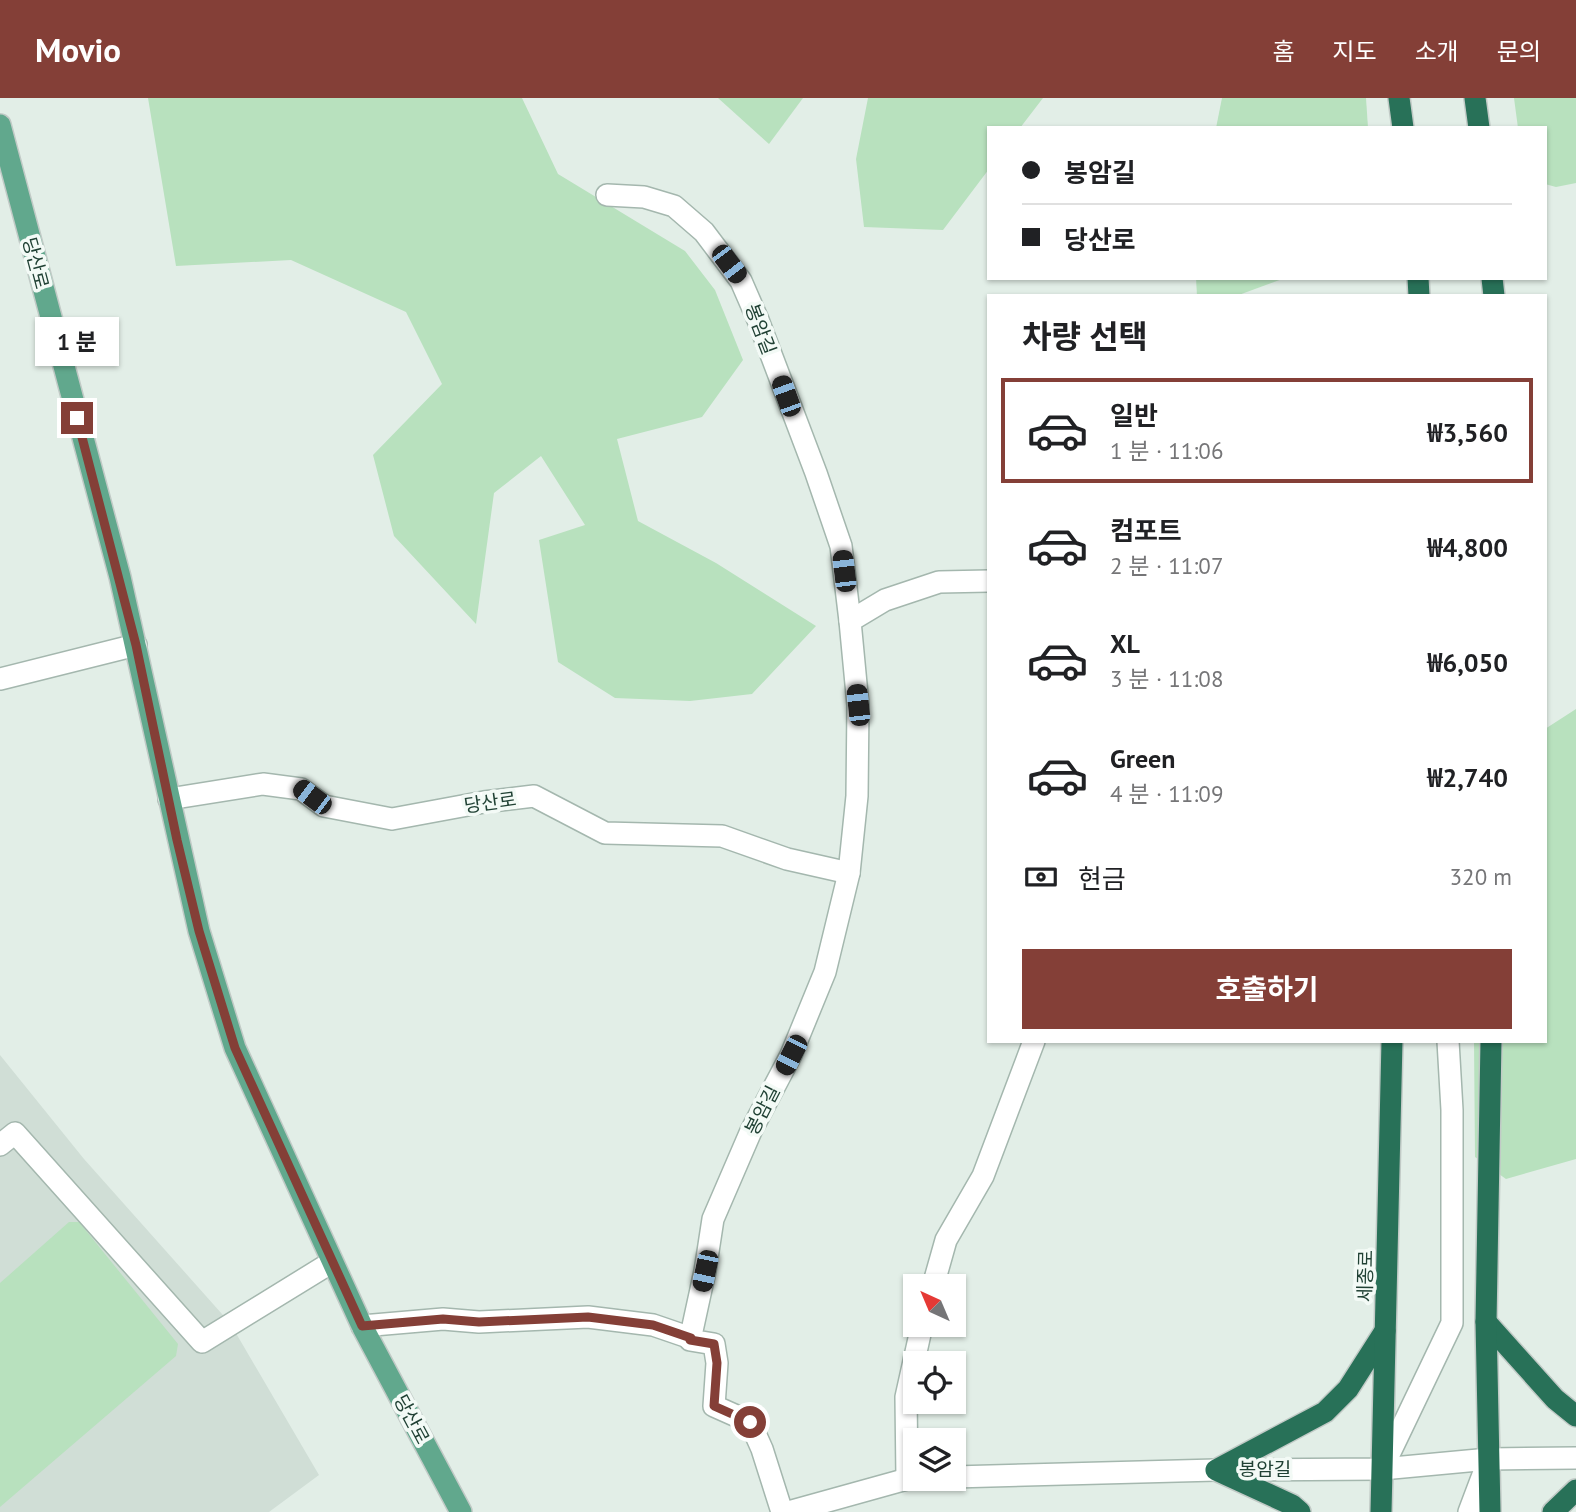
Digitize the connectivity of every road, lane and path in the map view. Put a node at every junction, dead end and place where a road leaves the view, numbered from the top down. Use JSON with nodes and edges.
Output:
{"nodes":[{"id":1,"x":1399,"y":98,"type":"edge"},
{"id":2,"x":1475,"y":98,"type":"edge"},
{"id":3,"x":0,"y":125,"type":"edge"},
{"id":4,"x":1403,"y":126,"type":"edge"},
{"id":5,"x":1479,"y":126,"type":"edge"},
{"id":6,"x":607,"y":195,"type":"dead end"},
{"id":7,"x":987,"y":581,"type":"edge"},
{"id":8,"x":849,"y":621,"type":"junction"},
{"id":9,"x":136,"y":645,"type":"junction"},
{"id":10,"x":0,"y":679,"type":"edge"},
{"id":11,"x":169,"y":799,"type":"junction"},
{"id":12,"x":849,"y":873,"type":"junction"},
{"id":13,"x":1033,"y":1043,"type":"edge"},
{"id":14,"x":1392,"y":1043,"type":"edge"},
{"id":15,"x":1448,"y":1043,"type":"edge"},
{"id":16,"x":1491,"y":1043,"type":"edge"},
{"id":17,"x":0,"y":1145,"type":"edge"},
{"id":18,"x":332,"y":1262,"type":"junction"},
{"id":19,"x":936,"y":1274,"type":"edge"},
{"id":20,"x":1486,"y":1322,"type":"junction"},
{"id":21,"x":362,"y":1326,"type":"junction"},
{"id":22,"x":1386,"y":1330,"type":"junction"},
{"id":23,"x":919,"y":1337,"type":"edge"},
{"id":24,"x":691,"y":1338,"type":"junction"},
{"id":25,"x":1576,"y":1416,"type":"edge"},
{"id":26,"x":908,"y":1428,"type":"edge"},
{"id":27,"x":1576,"y":1458,"type":"edge"},
{"id":28,"x":1489,"y":1459,"type":"junction"},
{"id":29,"x":1382,"y":1469,"type":"junction"},
{"id":30,"x":1216,"y":1470,"type":"junction"},
{"id":31,"x":966,"y":1477,"type":"edge"},
{"id":32,"x":903,"y":1480,"type":"edge"},
{"id":33,"x":1576,"y":1490,"type":"edge"},
{"id":34,"x":461,"y":1512,"type":"edge"},
{"id":35,"x":782,"y":1512,"type":"edge"},
{"id":36,"x":788,"y":1512,"type":"edge"},
{"id":37,"x":1300,"y":1512,"type":"edge"},
{"id":38,"x":1381,"y":1512,"type":"edge"},
{"id":39,"x":1469,"y":1512,"type":"edge"},
{"id":40,"x":1490,"y":1512,"type":"edge"},
{"id":41,"x":1553,"y":1512,"type":"edge"}],
"edges":[{"from":1,"to":4,"type":"highway"},
{"from":2,"to":5,"type":"highway"},
{"from":3,"to":9,"type":"main road","name":"당산로"},
{"from":6,"to":8,"type":"street","name":"봉암길"},
{"from":7,"to":8,"type":"street"},
{"from":8,"to":12,"type":"street","name":"봉암길"},
{"from":9,"to":10,"type":"street"},
{"from":9,"to":11,"type":"main road","name":"당산로"},
{"from":11,"to":12,"type":"street","name":"당산로"},
{"from":11,"to":18,"type":"main road","name":"당산로"},
{"from":12,"to":24,"type":"street","name":"봉암길"},
{"from":13,"to":19,"type":"street"},
{"from":14,"to":22,"type":"highway","name":"세종로"},
{"from":15,"to":29,"type":"street"},
{"from":16,"to":20,"type":"highway"},
{"from":17,"to":18,"type":"street"},
{"from":18,"to":21,"type":"main road","name":"당산로"},
{"from":20,"to":25,"type":"highway"},
{"from":20,"to":28,"type":"highway"},
{"from":21,"to":24,"type":"street"},
{"from":21,"to":34,"type":"main road","name":"당산로"},
{"from":22,"to":29,"type":"highway","name":"세종로"},
{"from":22,"to":30,"type":"highway"},
{"from":23,"to":26,"type":"street"},
{"from":24,"to":35,"type":"street"},
{"from":27,"to":28,"type":"street","name":"봉암길"},
{"from":28,"to":29,"type":"street","name":"봉암길"},
{"from":28,"to":39,"type":"street"},
{"from":28,"to":40,"type":"highway"},
{"from":29,"to":30,"type":"street","name":"봉암길"},
{"from":29,"to":38,"type":"highway","name":"세종로"},
{"from":30,"to":31,"type":"street","name":"봉암길"},
{"from":30,"to":37,"type":"highway"},
{"from":32,"to":36,"type":"street"},
{"from":33,"to":41,"type":"highway"}]}
